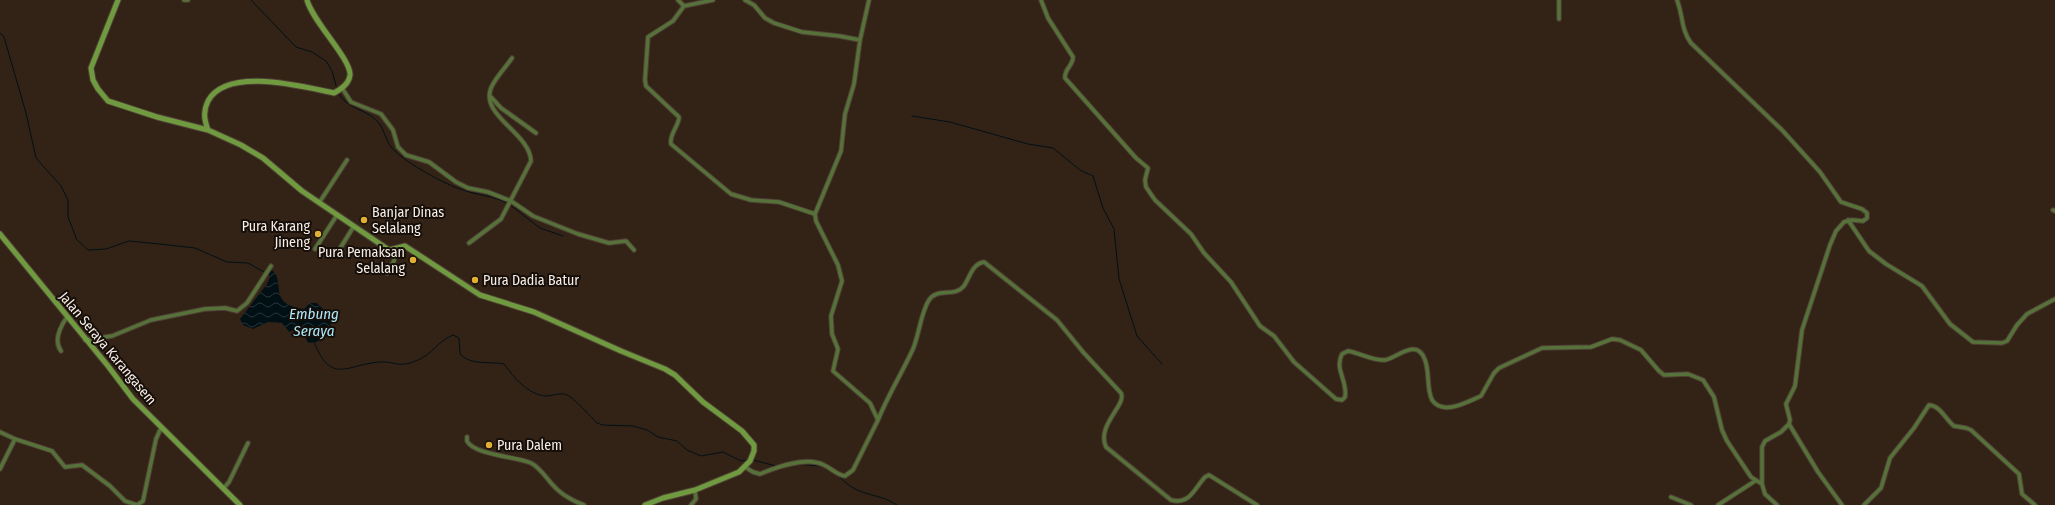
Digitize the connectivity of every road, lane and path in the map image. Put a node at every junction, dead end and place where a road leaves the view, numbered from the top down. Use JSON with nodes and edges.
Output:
{"nodes":[{"id":1,"x":118,"y":0,"type":"edge"},
{"id":2,"x":184,"y":0,"type":"edge"},
{"id":3,"x":188,"y":0,"type":"edge"},
{"id":4,"x":307,"y":0,"type":"edge"},
{"id":5,"x":678,"y":0,"type":"edge"},
{"id":6,"x":713,"y":0,"type":"edge"},
{"id":7,"x":746,"y":0,"type":"edge"},
{"id":8,"x":869,"y":0,"type":"edge"},
{"id":9,"x":1041,"y":0,"type":"edge"},
{"id":10,"x":1559,"y":0,"type":"edge"},
{"id":11,"x":1677,"y":0,"type":"edge"},
{"id":12,"x":684,"y":6,"type":"junction"},
{"id":13,"x":1559,"y":19,"type":"dead end"},
{"id":14,"x":860,"y":40,"type":"junction"},
{"id":15,"x":512,"y":58,"type":"dead end"},
{"id":16,"x":341,"y":89,"type":"junction"},
{"id":17,"x":489,"y":94,"type":"junction"},
{"id":18,"x":204,"y":120,"type":"junction"},
{"id":19,"x":194,"y":126,"type":"junction"},
{"id":20,"x":208,"y":130,"type":"junction"},
{"id":21,"x":536,"y":133,"type":"dead end"},
{"id":22,"x":347,"y":160,"type":"dead end"},
{"id":23,"x":511,"y":201,"type":"junction"},
{"id":24,"x":319,"y":203,"type":"junction"},
{"id":25,"x":815,"y":214,"type":"junction"},
{"id":26,"x":337,"y":215,"type":"junction"},
{"id":27,"x":1848,"y":220,"type":"junction"},
{"id":28,"x":354,"y":226,"type":"junction"},
{"id":29,"x":0,"y":234,"type":"edge"},
{"id":30,"x":468,"y":243,"type":"dead end"},
{"id":31,"x":315,"y":249,"type":"dead end"},
{"id":32,"x":339,"y":250,"type":"dead end"},
{"id":33,"x":395,"y":250,"type":"junction"},
{"id":34,"x":634,"y":250,"type":"dead end"},
{"id":35,"x":271,"y":266,"type":"dead end"},
{"id":36,"x":387,"y":273,"type":"dead end"},
{"id":37,"x":2055,"y":299,"type":"edge"},
{"id":38,"x":67,"y":317,"type":"junction"},
{"id":39,"x":86,"y":340,"type":"junction"},
{"id":40,"x":61,"y":351,"type":"dead end"},
{"id":41,"x":878,"y":420,"type":"junction"},
{"id":42,"x":1789,"y":424,"type":"junction"},
{"id":43,"x":161,"y":428,"type":"junction"},
{"id":44,"x":0,"y":432,"type":"edge"},
{"id":45,"x":467,"y":437,"type":"dead end"},
{"id":46,"x":14,"y":439,"type":"junction"},
{"id":47,"x":248,"y":443,"type":"dead end"},
{"id":48,"x":745,"y":467,"type":"junction"},
{"id":49,"x":0,"y":469,"type":"edge"},
{"id":50,"x":1755,"y":481,"type":"junction"},
{"id":51,"x":1762,"y":484,"type":"junction"},
{"id":52,"x":223,"y":489,"type":"junction"},
{"id":53,"x":695,"y":490,"type":"junction"},
{"id":54,"x":1671,"y":498,"type":"dead end"},
{"id":55,"x":143,"y":503,"type":"edge"},
{"id":56,"x":240,"y":505,"type":"edge"},
{"id":57,"x":584,"y":505,"type":"edge"},
{"id":58,"x":645,"y":505,"type":"edge"},
{"id":59,"x":692,"y":505,"type":"edge"},
{"id":60,"x":1257,"y":505,"type":"edge"},
{"id":61,"x":1691,"y":505,"type":"edge"},
{"id":62,"x":1718,"y":505,"type":"edge"},
{"id":63,"x":1777,"y":505,"type":"edge"},
{"id":64,"x":1842,"y":505,"type":"edge"},
{"id":65,"x":1864,"y":505,"type":"edge"},
{"id":66,"x":2035,"y":505,"type":"edge"}],
"edges":[{"from":1,"to":19,"type":"street"},
{"from":2,"to":3,"type":"street"},
{"from":4,"to":16,"type":"street"},
{"from":5,"to":12,"type":"street"},
{"from":6,"to":12,"type":"street"},
{"from":7,"to":14,"type":"street"},
{"from":8,"to":14,"type":"street"},
{"from":9,"to":50,"type":"street"},
{"from":10,"to":13,"type":"street"},
{"from":11,"to":27,"type":"street"},
{"from":12,"to":25,"type":"street"},
{"from":14,"to":25,"type":"street"},
{"from":15,"to":17,"type":"street"},
{"from":16,"to":18,"type":"street"},
{"from":16,"to":23,"type":"street"},
{"from":17,"to":21,"type":"street"},
{"from":17,"to":23,"type":"street"},
{"from":18,"to":19,"type":"street"},
{"from":18,"to":20,"type":"street"},
{"from":19,"to":20,"type":"street"},
{"from":20,"to":24,"type":"street"},
{"from":22,"to":24,"type":"street"},
{"from":23,"to":30,"type":"street"},
{"from":23,"to":34,"type":"street"},
{"from":24,"to":26,"type":"street"},
{"from":25,"to":41,"type":"street"},
{"from":26,"to":28,"type":"street"},
{"from":26,"to":31,"type":"street"},
{"from":27,"to":37,"type":"street"},
{"from":27,"to":42,"type":"street"},
{"from":28,"to":32,"type":"street"},
{"from":28,"to":33,"type":"street"},
{"from":29,"to":38,"type":"street","name":"Jalan Seraya Karangasem"},
{"from":33,"to":36,"type":"street"},
{"from":33,"to":48,"type":"street"},
{"from":35,"to":39,"type":"street"},
{"from":38,"to":39,"type":"street","name":"Jalan Seraya Karangasem"},
{"from":38,"to":40,"type":"street"},
{"from":39,"to":43,"type":"street","name":"Jalan Seraya Karangasem"},
{"from":41,"to":48,"type":"street"},
{"from":41,"to":60,"type":"street"},
{"from":42,"to":51,"type":"street"},
{"from":42,"to":64,"type":"street"},
{"from":43,"to":52,"type":"street","name":"Jalan Seraya Karangasem"},
{"from":43,"to":55,"type":"street"},
{"from":44,"to":46,"type":"street"},
{"from":45,"to":57,"type":"street"},
{"from":46,"to":49,"type":"street"},
{"from":46,"to":55,"type":"street"},
{"from":47,"to":52,"type":"street"},
{"from":48,"to":53,"type":"street"},
{"from":50,"to":51,"type":"street"},
{"from":50,"to":62,"type":"street"},
{"from":51,"to":63,"type":"street"},
{"from":52,"to":56,"type":"street","name":"Jalan Seraya Karangasem"},
{"from":53,"to":58,"type":"street"},
{"from":53,"to":59,"type":"street"},
{"from":54,"to":61,"type":"street"},
{"from":65,"to":66,"type":"street"}]}
